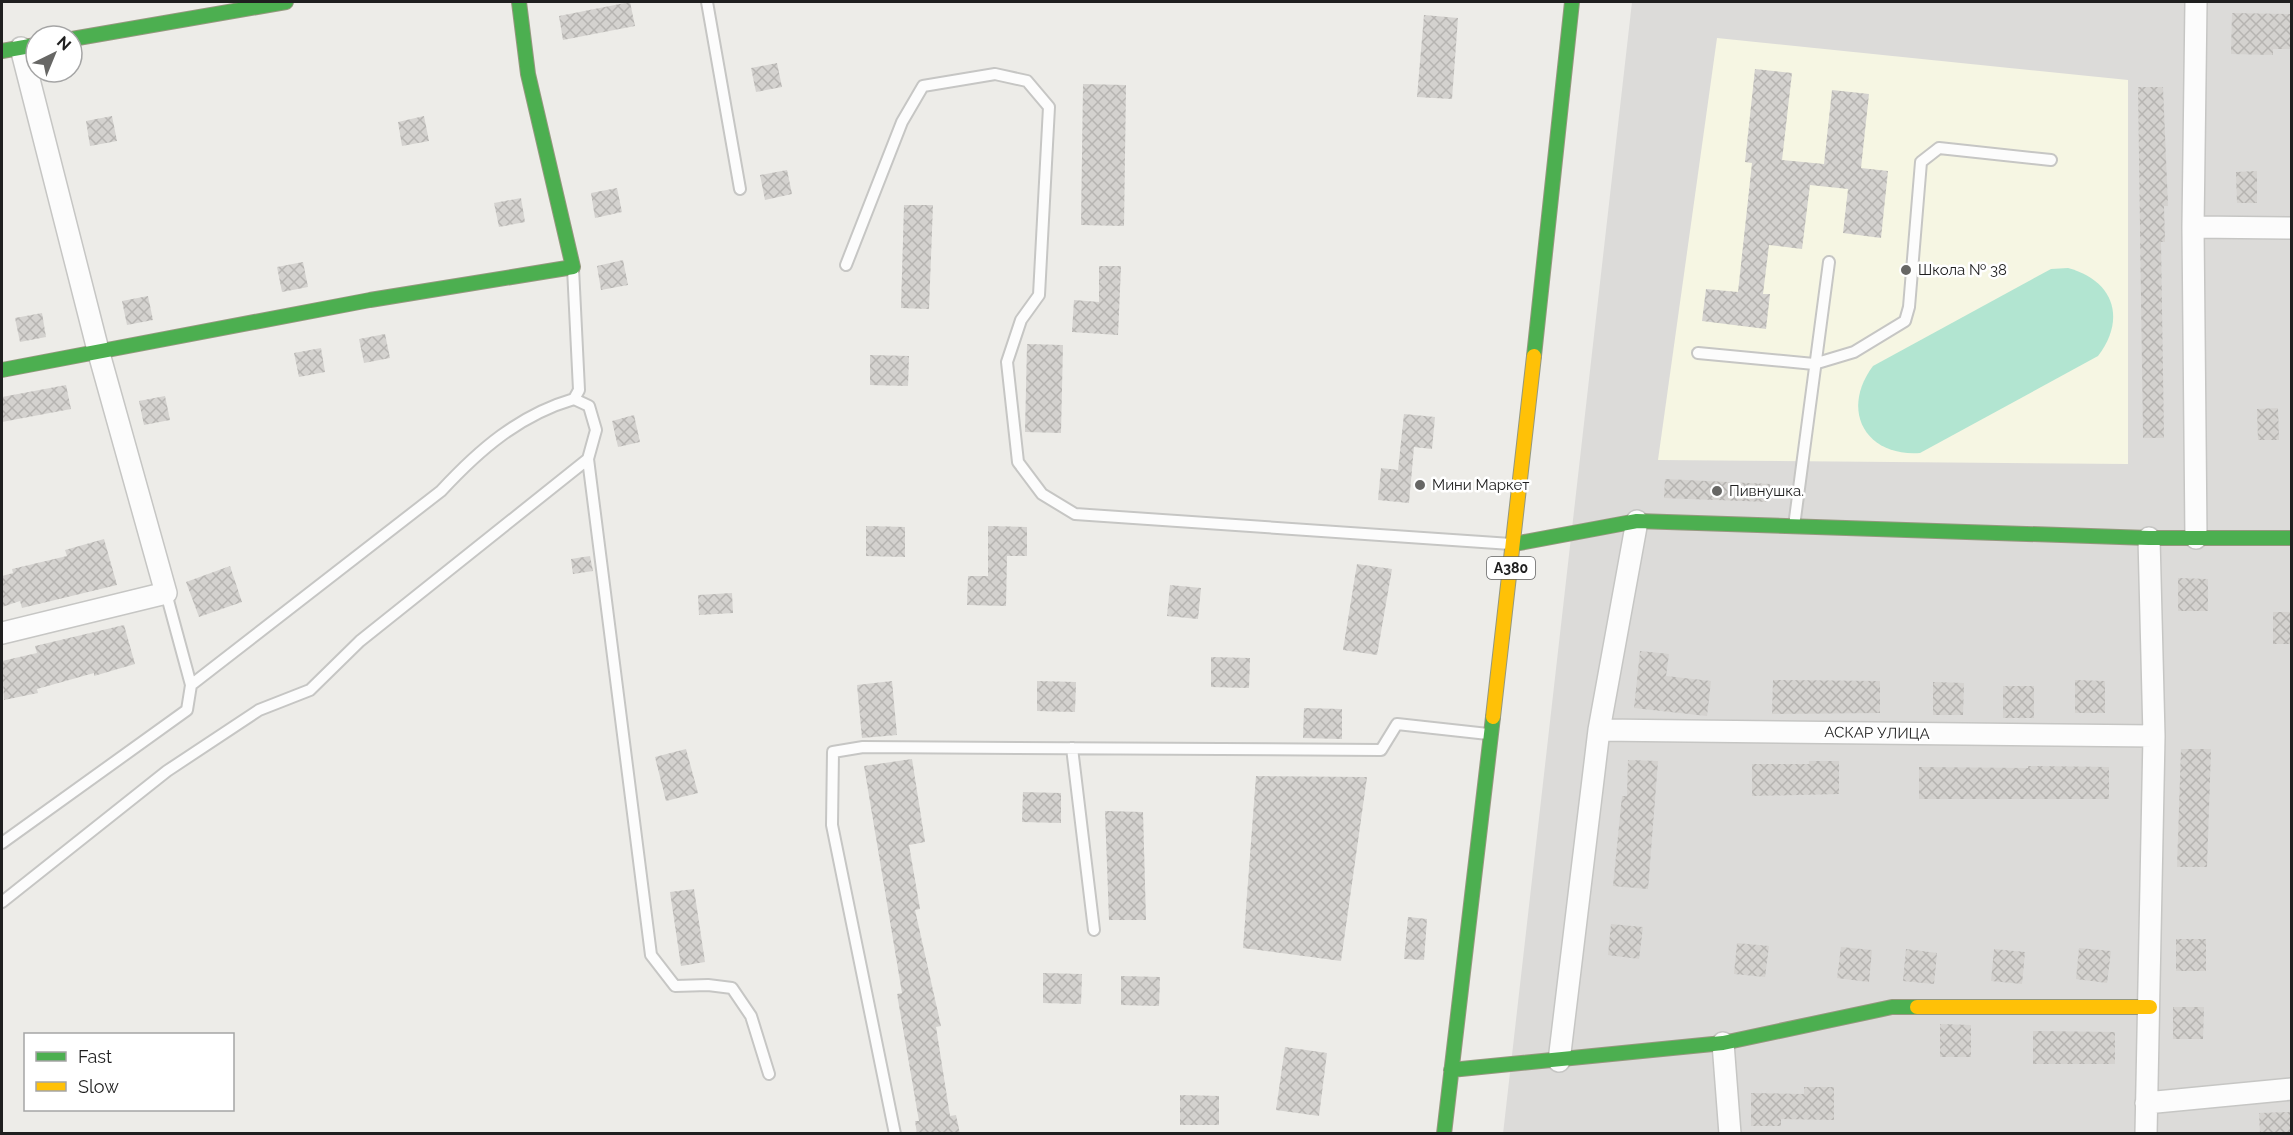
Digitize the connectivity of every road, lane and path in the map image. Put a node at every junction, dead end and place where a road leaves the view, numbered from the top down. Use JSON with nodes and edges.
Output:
{"nodes":[{"id":1,"x":286,"y":2,"type":"edge"},
{"id":2,"x":519,"y":2,"type":"edge"},
{"id":3,"x":706,"y":2,"type":"edge"},
{"id":4,"x":1572,"y":2,"type":"edge"},
{"id":5,"x":2196,"y":2,"type":"edge"},
{"id":6,"x":84,"y":37,"type":"edge"},
{"id":7,"x":20,"y":48,"type":"edge"},
{"id":8,"x":2051,"y":160,"type":"dead end"},
{"id":9,"x":740,"y":189,"type":"dead end"},
{"id":10,"x":2193,"y":227,"type":"junction"},
{"id":11,"x":2292,"y":228,"type":"edge"},
{"id":12,"x":1829,"y":262,"type":"dead end"},
{"id":13,"x":846,"y":265,"type":"dead end"},
{"id":14,"x":573,"y":267,"type":"junction"},
{"id":15,"x":98,"y":351,"type":"junction"},
{"id":16,"x":1698,"y":353,"type":"dead end"},
{"id":17,"x":1814,"y":364,"type":"junction"},
{"id":18,"x":2,"y":370,"type":"edge"},
{"id":19,"x":574,"y":399,"type":"junction"},
{"id":20,"x":588,"y":459,"type":"junction"},
{"id":21,"x":1637,"y":521,"type":"junction"},
{"id":22,"x":1794,"y":526,"type":"junction"},
{"id":23,"x":2149,"y":538,"type":"junction"},
{"id":24,"x":2196,"y":538,"type":"junction"},
{"id":25,"x":2292,"y":538,"type":"edge"},
{"id":26,"x":1514,"y":544,"type":"junction"},
{"id":27,"x":166,"y":593,"type":"junction"},
{"id":28,"x":2,"y":633,"type":"edge"},
{"id":29,"x":192,"y":685,"type":"junction"},
{"id":30,"x":1599,"y":730,"type":"junction"},
{"id":31,"x":1491,"y":734,"type":"junction"},
{"id":32,"x":2154,"y":736,"type":"junction"},
{"id":33,"x":1072,"y":748,"type":"junction"},
{"id":34,"x":2,"y":843,"type":"edge"},
{"id":35,"x":2,"y":903,"type":"edge"},
{"id":36,"x":1094,"y":930,"type":"dead end"},
{"id":37,"x":2150,"y":1006,"type":"junction"},
{"id":38,"x":1723,"y":1043,"type":"junction"},
{"id":39,"x":1559,"y":1061,"type":"junction"},
{"id":40,"x":1451,"y":1070,"type":"junction"},
{"id":41,"x":769,"y":1074,"type":"dead end"},
{"id":42,"x":2292,"y":1089,"type":"edge"},
{"id":43,"x":2146,"y":1103,"type":"junction"},
{"id":44,"x":895,"y":1134,"type":"edge"},
{"id":45,"x":1444,"y":1134,"type":"edge"},
{"id":46,"x":1730,"y":1134,"type":"edge"},
{"id":47,"x":2146,"y":1134,"type":"edge"}],
"edges":[{"from":1,"to":6,"type":"main road"},
{"from":2,"to":14,"type":"main road"},
{"from":3,"to":9,"type":"lane"},
{"from":4,"to":26,"type":"main road","number":"A380"},
{"from":5,"to":10,"type":"street"},
{"from":7,"to":15,"type":"street"},
{"from":8,"to":17,"type":"lane"},
{"from":10,"to":11,"type":"street"},
{"from":10,"to":24,"type":"street"},
{"from":12,"to":17,"type":"lane"},
{"from":13,"to":26,"type":"lane"},
{"from":14,"to":15,"type":"main road"},
{"from":14,"to":19,"type":"lane"},
{"from":15,"to":18,"type":"main road"},
{"from":15,"to":27,"type":"street"},
{"from":16,"to":17,"type":"lane"},
{"from":17,"to":22,"type":"lane"},
{"from":19,"to":20,"type":"lane"},
{"from":19,"to":29,"type":"lane"},
{"from":20,"to":35,"type":"lane"},
{"from":20,"to":41,"type":"lane"},
{"from":21,"to":22,"type":"main road"},
{"from":21,"to":26,"type":"main road"},
{"from":21,"to":30,"type":"street"},
{"from":22,"to":23,"type":"main road"},
{"from":23,"to":24,"type":"main road"},
{"from":23,"to":32,"type":"street"},
{"from":24,"to":25,"type":"main road"},
{"from":26,"to":31,"type":"main road","number":"A380"},
{"from":27,"to":28,"type":"street"},
{"from":27,"to":29,"type":"lane"},
{"from":29,"to":34,"type":"lane"},
{"from":30,"to":32,"type":"street","name":"АСКАР УЛИЦА"},
{"from":30,"to":39,"type":"street"},
{"from":31,"to":33,"type":"lane"},
{"from":31,"to":40,"type":"main road","number":"A380"},
{"from":32,"to":37,"type":"street"},
{"from":33,"to":36,"type":"lane"},
{"from":33,"to":44,"type":"lane"},
{"from":37,"to":38,"type":"main road"},
{"from":37,"to":43,"type":"street"},
{"from":38,"to":39,"type":"main road"},
{"from":38,"to":46,"type":"street"},
{"from":39,"to":40,"type":"main road"},
{"from":40,"to":45,"type":"main road","number":"A380"},
{"from":42,"to":43,"type":"street"},
{"from":43,"to":47,"type":"street"}]}
